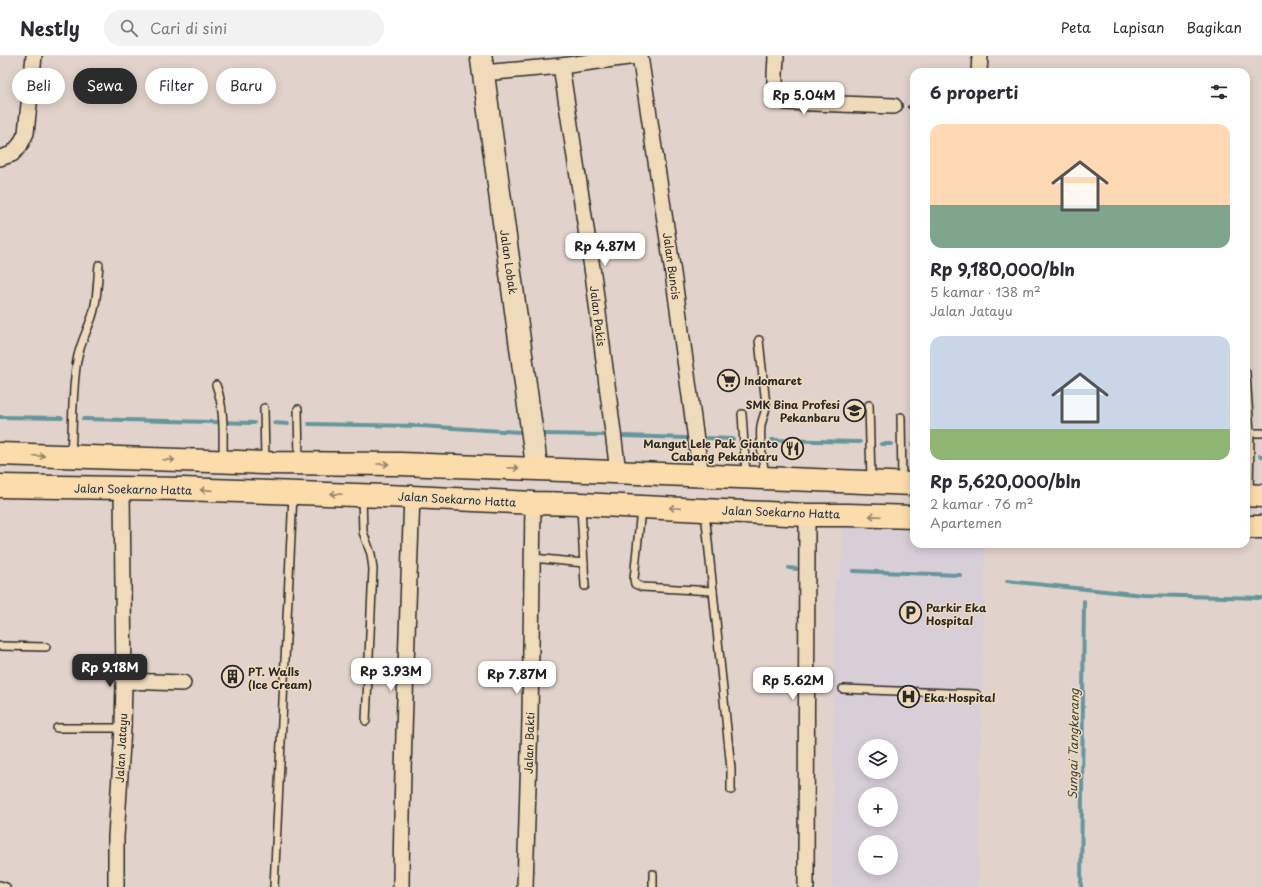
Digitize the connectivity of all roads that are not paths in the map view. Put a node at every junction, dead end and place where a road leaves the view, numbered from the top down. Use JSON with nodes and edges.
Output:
{"nodes":[{"id":1,"x":34,"y":56,"type":"edge"},
{"id":2,"x":636,"y":56,"type":"edge"},
{"id":3,"x":640,"y":56,"type":"edge"},
{"id":4,"x":776,"y":56,"type":"edge"},
{"id":5,"x":980,"y":56,"type":"edge"},
{"id":6,"x":482,"y":64,"type":"edge"},
{"id":7,"x":561,"y":66,"type":"junction"},
{"id":8,"x":979,"y":68,"type":"edge"},
{"id":9,"x":894,"y":106,"type":"dead end"},
{"id":10,"x":0,"y":158,"type":"edge"},
{"id":11,"x":99,"y":265,"type":"dead end"},
{"id":12,"x":759,"y":340,"type":"dead end"},
{"id":13,"x":216,"y":385,"type":"dead end"},
{"id":14,"x":869,"y":404,"type":"dead end"},
{"id":15,"x":264,"y":408,"type":"dead end"},
{"id":16,"x":298,"y":409,"type":"dead end"},
{"id":17,"x":742,"y":414,"type":"dead end"},
{"id":18,"x":901,"y":417,"type":"dead end"},
{"id":19,"x":1250,"y":433,"type":"edge"},
{"id":20,"x":1262,"y":433,"type":"edge"},
{"id":21,"x":0,"y":454,"type":"edge"},
{"id":22,"x":71,"y":457,"type":"junction"},
{"id":23,"x":223,"y":462,"type":"junction"},
{"id":24,"x":265,"y":463,"type":"junction"},
{"id":25,"x":299,"y":464,"type":"junction"},
{"id":26,"x":1250,"y":464,"type":"edge"},
{"id":27,"x":537,"y":469,"type":"junction"},
{"id":28,"x":618,"y":472,"type":"junction"},
{"id":29,"x":702,"y":476,"type":"junction"},
{"id":30,"x":756,"y":478,"type":"junction"},
{"id":31,"x":871,"y":482,"type":"junction"},
{"id":32,"x":908,"y":484,"type":"edge"},
{"id":33,"x":0,"y":486,"type":"edge"},
{"id":34,"x":122,"y":489,"type":"junction"},
{"id":35,"x":293,"y":493,"type":"junction"},
{"id":36,"x":362,"y":495,"type":"junction"},
{"id":37,"x":1252,"y":495,"type":"edge"},
{"id":38,"x":412,"y":497,"type":"junction"},
{"id":39,"x":533,"y":503,"type":"junction"},
{"id":40,"x":581,"y":504,"type":"junction"},
{"id":41,"x":641,"y":506,"type":"junction"},
{"id":42,"x":705,"y":510,"type":"junction"},
{"id":43,"x":807,"y":515,"type":"junction"},
{"id":44,"x":910,"y":517,"type":"edge"},
{"id":45,"x":1250,"y":527,"type":"edge"},
{"id":46,"x":1262,"y":527,"type":"edge"},
{"id":47,"x":533,"y":558,"type":"junction"},
{"id":48,"x":584,"y":563,"type":"junction"},
{"id":49,"x":585,"y":586,"type":"dead end"},
{"id":50,"x":713,"y":591,"type":"junction"},
{"id":51,"x":0,"y":646,"type":"edge"},
{"id":52,"x":46,"y":647,"type":"dead end"},
{"id":53,"x":124,"y":681,"type":"junction"},
{"id":54,"x":183,"y":683,"type":"dead end"},
{"id":55,"x":843,"y":689,"type":"dead end"},
{"id":56,"x":976,"y":694,"type":"dead end"},
{"id":57,"x":366,"y":721,"type":"dead end"},
{"id":58,"x":57,"y":728,"type":"dead end"},
{"id":59,"x":123,"y":728,"type":"junction"},
{"id":60,"x":731,"y":790,"type":"dead end"},
{"id":61,"x":653,"y":874,"type":"dead end"},
{"id":62,"x":0,"y":885,"type":"edge"},
{"id":63,"x":6,"y":887,"type":"edge"},
{"id":64,"x":116,"y":887,"type":"edge"},
{"id":65,"x":274,"y":887,"type":"edge"},
{"id":66,"x":401,"y":887,"type":"edge"},
{"id":67,"x":525,"y":887,"type":"edge"},
{"id":68,"x":653,"y":887,"type":"edge"},
{"id":69,"x":806,"y":887,"type":"edge"}],
"edges":[{"from":1,"to":10,"type":"street"},
{"from":2,"to":7,"type":"street"},
{"from":3,"to":29,"type":"street","name":"Jalan Buncis"},
{"from":4,"to":9,"type":"street"},
{"from":5,"to":8,"type":"street"},
{"from":6,"to":7,"type":"street"},
{"from":6,"to":27,"type":"main road","name":"Jalan Lobak"},
{"from":7,"to":28,"type":"street","name":"Jalan Pakis"},
{"from":11,"to":22,"type":"lane"},
{"from":12,"to":30,"type":"lane"},
{"from":13,"to":23,"type":"lane"},
{"from":14,"to":31,"type":"lane"},
{"from":15,"to":24,"type":"lane"},
{"from":16,"to":25,"type":"lane"},
{"from":17,"to":30,"type":"lane"},
{"from":18,"to":32,"type":"lane"},
{"from":19,"to":20,"type":"lane"},
{"from":21,"to":22,"type":"main road","one_way":true},
{"from":22,"to":23,"type":"main road","one_way":true},
{"from":23,"to":24,"type":"main road"},
{"from":24,"to":25,"type":"main road"},
{"from":25,"to":27,"type":"main road","one_way":true},
{"from":26,"to":37,"type":"lane"},
{"from":27,"to":28,"type":"main road"},
{"from":28,"to":29,"type":"main road"},
{"from":29,"to":30,"type":"main road"},
{"from":30,"to":31,"type":"main road"},
{"from":31,"to":32,"type":"main road"},
{"from":33,"to":34,"type":"main road","name":"Jalan Soekarno Hatta"},
{"from":35,"to":34,"type":"main road","name":"Jalan Soekarno Hatta","one_way":true},
{"from":34,"to":53,"type":"street","name":"Jalan Jatayu"},
{"from":36,"to":35,"type":"main road","name":"Jalan Soekarno Hatta","one_way":true},
{"from":35,"to":65,"type":"lane"},
{"from":36,"to":38,"type":"main road","name":"Jalan Soekarno Hatta"},
{"from":36,"to":57,"type":"lane"},
{"from":38,"to":39,"type":"main road","name":"Jalan Soekarno Hatta"},
{"from":38,"to":66,"type":"street"},
{"from":39,"to":40,"type":"main road","name":"Jalan Soekarno Hatta"},
{"from":39,"to":47,"type":"street","name":"Jalan Bakti"},
{"from":40,"to":41,"type":"main road","name":"Jalan Soekarno Hatta"},
{"from":40,"to":48,"type":"lane"},
{"from":42,"to":41,"type":"main road","name":"Jalan Soekarno Hatta","one_way":true},
{"from":41,"to":50,"type":"lane"},
{"from":42,"to":43,"type":"main road","name":"Jalan Soekarno Hatta"},
{"from":42,"to":50,"type":"lane"},
{"from":44,"to":43,"type":"main road","name":"Jalan Soekarno Hatta","one_way":true},
{"from":43,"to":69,"type":"street"},
{"from":45,"to":46,"type":"main road"},
{"from":47,"to":48,"type":"lane"},
{"from":47,"to":67,"type":"street","name":"Jalan Bakti"},
{"from":48,"to":49,"type":"lane"},
{"from":50,"to":60,"type":"lane"},
{"from":51,"to":52,"type":"lane"},
{"from":53,"to":54,"type":"street"},
{"from":53,"to":59,"type":"street","name":"Jalan Jatayu"},
{"from":55,"to":56,"type":"lane"},
{"from":58,"to":59,"type":"lane"},
{"from":59,"to":64,"type":"street","name":"Jalan Jatayu"},
{"from":61,"to":68,"type":"lane"},
{"from":62,"to":63,"type":"lane"}]}
